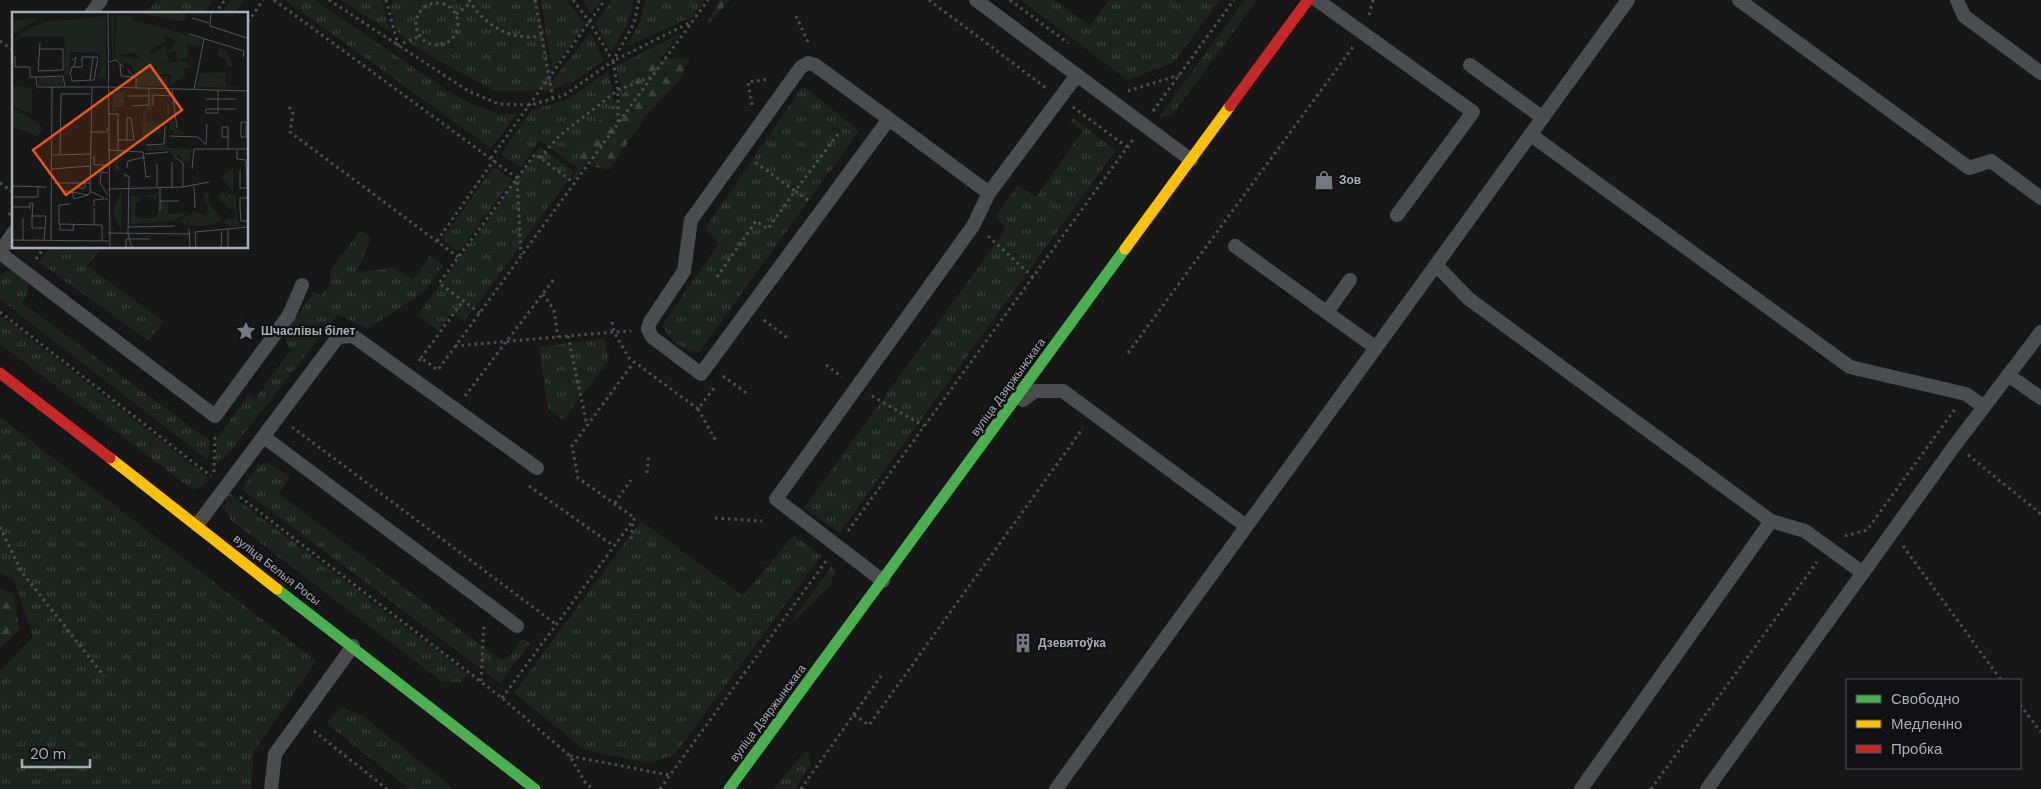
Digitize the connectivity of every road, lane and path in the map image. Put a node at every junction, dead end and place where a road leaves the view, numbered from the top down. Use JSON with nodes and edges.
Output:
{"nodes":[{"id":1,"x":101,"y":0,"type":"edge"},
{"id":2,"x":225,"y":0,"type":"edge"},
{"id":3,"x":263,"y":0,"type":"edge"},
{"id":4,"x":274,"y":0,"type":"edge"},
{"id":5,"x":330,"y":0,"type":"edge"},
{"id":6,"x":386,"y":0,"type":"edge"},
{"id":7,"x":535,"y":0,"type":"edge"},
{"id":8,"x":573,"y":0,"type":"edge"},
{"id":9,"x":605,"y":0,"type":"edge"},
{"id":10,"x":639,"y":0,"type":"edge"},
{"id":11,"x":708,"y":0,"type":"edge"},
{"id":12,"x":929,"y":0,"type":"edge"},
{"id":13,"x":976,"y":0,"type":"edge"},
{"id":14,"x":1234,"y":0,"type":"edge"},
{"id":15,"x":1308,"y":0,"type":"edge"},
{"id":16,"x":1317,"y":0,"type":"edge"},
{"id":17,"x":1628,"y":0,"type":"edge"},
{"id":18,"x":1739,"y":0,"type":"edge"},
{"id":19,"x":1957,"y":0,"type":"edge"},
{"id":20,"x":470,"y":2,"type":"edge"},
{"id":21,"x":92,"y":12,"type":"edge"},
{"id":22,"x":216,"y":12,"type":"edge"},
{"id":23,"x":456,"y":14,"type":"junction"},
{"id":24,"x":796,"y":16,"type":"dead end"},
{"id":25,"x":249,"y":21,"type":"edge"},
{"id":26,"x":589,"y":21,"type":"junction"},
{"id":27,"x":692,"y":22,"type":"junction"},
{"id":28,"x":420,"y":36,"type":"junction"},
{"id":29,"x":542,"y":36,"type":"junction"},
{"id":30,"x":0,"y":41,"type":"edge"},
{"id":31,"x":398,"y":44,"type":"junction"},
{"id":32,"x":816,"y":49,"type":"dead end"},
{"id":33,"x":12,"y":50,"type":"edge"},
{"id":34,"x":1350,"y":51,"type":"dead end"},
{"id":35,"x":614,"y":61,"type":"junction"},
{"id":36,"x":1470,"y":65,"type":"dead end"},
{"id":37,"x":2041,"y":73,"type":"edge"},
{"id":38,"x":1180,"y":74,"type":"junction"},
{"id":39,"x":1077,"y":75,"type":"junction"},
{"id":40,"x":652,"y":76,"type":"junction"},
{"id":41,"x":549,"y":77,"type":"junction"},
{"id":42,"x":774,"y":79,"type":"dead end"},
{"id":43,"x":1047,"y":89,"type":"junction"},
{"id":44,"x":618,"y":90,"type":"junction"},
{"id":45,"x":1100,"y":93,"type":"junction"},
{"id":46,"x":1042,"y":96,"type":"dead end"},
{"id":47,"x":1060,"y":98,"type":"junction"},
{"id":48,"x":553,"y":99,"type":"junction"},
{"id":49,"x":530,"y":105,"type":"junction"},
{"id":50,"x":288,"y":107,"type":"dead end"},
{"id":51,"x":752,"y":108,"type":"dead end"},
{"id":52,"x":1543,"y":118,"type":"junction"},
{"id":53,"x":889,"y":119,"type":"junction"},
{"id":54,"x":618,"y":123,"type":"junction"},
{"id":55,"x":1143,"y":125,"type":"junction"},
{"id":56,"x":838,"y":134,"type":"dead end"},
{"id":57,"x":1531,"y":135,"type":"junction"},
{"id":58,"x":1127,"y":147,"type":"junction"},
{"id":59,"x":540,"y":158,"type":"junction"},
{"id":60,"x":492,"y":159,"type":"junction"},
{"id":61,"x":1191,"y":160,"type":"junction"},
{"id":62,"x":756,"y":163,"type":"dead end"},
{"id":63,"x":517,"y":178,"type":"junction"},
{"id":64,"x":0,"y":183,"type":"edge"},
{"id":65,"x":574,"y":183,"type":"junction"},
{"id":66,"x":795,"y":191,"type":"junction"},
{"id":67,"x":12,"y":192,"type":"edge"},
{"id":68,"x":989,"y":193,"type":"junction"},
{"id":69,"x":2041,"y":198,"type":"edge"},
{"id":70,"x":1397,"y":215,"type":"dead end"},
{"id":71,"x":973,"y":226,"type":"junction"},
{"id":72,"x":12,"y":235,"type":"edge"},
{"id":73,"x":437,"y":241,"type":"junction"},
{"id":74,"x":1235,"y":246,"type":"dead end"},
{"id":75,"x":0,"y":253,"type":"edge"},
{"id":76,"x":521,"y":255,"type":"junction"},
{"id":77,"x":458,"y":257,"type":"junction"},
{"id":78,"x":1436,"y":265,"type":"junction"},
{"id":79,"x":717,"y":276,"type":"dead end"},
{"id":80,"x":1032,"y":277,"type":"junction"},
{"id":81,"x":554,"y":279,"type":"dead end"},
{"id":82,"x":1350,"y":280,"type":"dead end"},
{"id":83,"x":302,"y":285,"type":"dead end"},
{"id":84,"x":543,"y":294,"type":"junction"},
{"id":85,"x":463,"y":301,"type":"junction"},
{"id":86,"x":0,"y":312,"type":"edge"},
{"id":87,"x":770,"y":312,"type":"dead end"},
{"id":88,"x":1326,"y":312,"type":"junction"},
{"id":89,"x":480,"y":313,"type":"junction"},
{"id":90,"x":764,"y":320,"type":"junction"},
{"id":91,"x":612,"y":322,"type":"dead end"},
{"id":92,"x":758,"y":328,"type":"dead end"},
{"id":93,"x":614,"y":332,"type":"junction"},
{"id":94,"x":2041,"y":332,"type":"edge"},
{"id":95,"x":568,"y":336,"type":"junction"},
{"id":96,"x":558,"y":337,"type":"junction"},
{"id":97,"x":789,"y":339,"type":"dead end"},
{"id":98,"x":507,"y":341,"type":"junction"},
{"id":99,"x":455,"y":346,"type":"junction"},
{"id":100,"x":1376,"y":348,"type":"junction"},
{"id":101,"x":1128,"y":353,"type":"dead end"},
{"id":102,"x":421,"y":358,"type":"junction"},
{"id":103,"x":634,"y":362,"type":"junction"},
{"id":104,"x":729,"y":368,"type":"dead end"},
{"id":105,"x":0,"y":373,"type":"edge"},
{"id":106,"x":409,"y":375,"type":"junction"},
{"id":107,"x":2008,"y":375,"type":"junction"},
{"id":108,"x":723,"y":376,"type":"junction"},
{"id":109,"x":856,"y":387,"type":"junction"},
{"id":110,"x":1966,"y":394,"type":"junction"},
{"id":111,"x":749,"y":395,"type":"dead end"},
{"id":112,"x":2041,"y":398,"type":"edge"},
{"id":113,"x":1984,"y":407,"type":"junction"},
{"id":114,"x":456,"y":409,"type":"junction"},
{"id":115,"x":698,"y":409,"type":"junction"},
{"id":116,"x":1006,"y":413,"type":"junction"},
{"id":117,"x":1094,"y":413,"type":"junction"},
{"id":118,"x":215,"y":416,"type":"junction"},
{"id":119,"x":287,"y":423,"type":"dead end"},
{"id":120,"x":587,"y":426,"type":"junction"},
{"id":121,"x":924,"y":426,"type":"junction"},
{"id":122,"x":264,"y":436,"type":"junction"},
{"id":123,"x":716,"y":441,"type":"dead end"},
{"id":124,"x":1956,"y":445,"type":"junction"},
{"id":125,"x":649,"y":454,"type":"dead end"},
{"id":126,"x":537,"y":468,"type":"dead end"},
{"id":127,"x":647,"y":473,"type":"dead end"},
{"id":128,"x":631,"y":480,"type":"dead end"},
{"id":129,"x":526,"y":483,"type":"dead end"},
{"id":130,"x":226,"y":487,"type":"junction"},
{"id":131,"x":615,"y":503,"type":"junction"},
{"id":132,"x":2041,"y":514,"type":"edge"},
{"id":133,"x":715,"y":518,"type":"dead end"},
{"id":134,"x":634,"y":520,"type":"junction"},
{"id":135,"x":762,"y":521,"type":"dead end"},
{"id":136,"x":1772,"y":521,"type":"junction"},
{"id":137,"x":197,"y":525,"type":"junction"},
{"id":138,"x":1246,"y":526,"type":"junction"},
{"id":139,"x":0,"y":527,"type":"edge"},
{"id":140,"x":1893,"y":531,"type":"junction"},
{"id":141,"x":631,"y":539,"type":"dead end"},
{"id":142,"x":614,"y":546,"type":"junction"},
{"id":143,"x":837,"y":546,"type":"junction"},
{"id":144,"x":1828,"y":547,"type":"junction"},
{"id":145,"x":1863,"y":573,"type":"junction"},
{"id":146,"x":883,"y":581,"type":"junction"},
{"id":147,"x":486,"y":602,"type":"junction"},
{"id":148,"x":556,"y":625,"type":"junction"},
{"id":149,"x":517,"y":626,"type":"dead end"},
{"id":150,"x":353,"y":646,"type":"junction"},
{"id":151,"x":104,"y":676,"type":"dead end"},
{"id":152,"x":881,"y":676,"type":"dead end"},
{"id":153,"x":2000,"y":679,"type":"edge"},
{"id":154,"x":480,"y":682,"type":"junction"},
{"id":155,"x":502,"y":698,"type":"junction"},
{"id":156,"x":2021,"y":706,"type":"edge"},
{"id":157,"x":854,"y":715,"type":"junction"},
{"id":158,"x":300,"y":720,"type":"junction"},
{"id":159,"x":2041,"y":732,"type":"edge"},
{"id":160,"x":570,"y":756,"type":"junction"},
{"id":161,"x":670,"y":775,"type":"junction"},
{"id":162,"x":273,"y":788,"type":"edge"},
{"id":163,"x":387,"y":789,"type":"edge"},
{"id":164,"x":536,"y":789,"type":"edge"},
{"id":165,"x":593,"y":789,"type":"edge"},
{"id":166,"x":660,"y":789,"type":"edge"},
{"id":167,"x":729,"y":789,"type":"edge"},
{"id":168,"x":801,"y":789,"type":"edge"},
{"id":169,"x":1056,"y":789,"type":"edge"},
{"id":170,"x":1581,"y":789,"type":"edge"},
{"id":171,"x":1651,"y":789,"type":"edge"},
{"id":172,"x":1707,"y":789,"type":"edge"}],
"edges":[{"from":1,"to":21,"type":"lane"},
{"from":2,"to":22,"type":"path"},
{"from":3,"to":25,"type":"path"},
{"from":4,"to":60,"type":"path"},
{"from":5,"to":31,"type":"path"},
{"from":6,"to":31,"type":"path"},
{"from":7,"to":29,"type":"path"},
{"from":8,"to":26,"type":"path"},
{"from":9,"to":26,"type":"path"},
{"from":10,"to":35,"type":"path"},
{"from":11,"to":27,"type":"path"},
{"from":12,"to":43,"type":"path"},
{"from":13,"to":39,"type":"lane"},
{"from":14,"to":38,"type":"path"},
{"from":15,"to":61,"type":"main road","name":"вуліца Дзяржынскага"},
{"from":16,"to":70,"type":"lane"},
{"from":17,"to":52,"type":"lane"},
{"from":18,"to":69,"type":"lane"},
{"from":19,"to":37,"type":"lane"},
{"from":20,"to":23,"type":"path"},
{"from":20,"to":29,"type":"path"},
{"from":23,"to":28,"type":"path"},
{"from":23,"to":28,"type":"path"},
{"from":24,"to":32,"type":"path"},
{"from":26,"to":35,"type":"path"},
{"from":26,"to":41,"type":"path"},
{"from":27,"to":35,"type":"path"},
{"from":27,"to":40,"type":"path"},
{"from":28,"to":31,"type":"path"},
{"from":29,"to":41,"type":"path"},
{"from":30,"to":33,"type":"path"},
{"from":31,"to":49,"type":"path"},
{"from":34,"to":101,"type":"path"},
{"from":35,"to":44,"type":"path"},
{"from":35,"to":48,"type":"path"},
{"from":36,"to":52,"type":"lane"},
{"from":38,"to":45,"type":"path"},
{"from":38,"to":55,"type":"path"},
{"from":39,"to":45,"type":"lane"},
{"from":39,"to":47,"type":"lane"},
{"from":40,"to":44,"type":"path"},
{"from":40,"to":54,"type":"path"},
{"from":41,"to":48,"type":"path"},
{"from":41,"to":49,"type":"path"},
{"from":42,"to":51,"type":"path"},
{"from":43,"to":46,"type":"path"},
{"from":43,"to":47,"type":"path"},
{"from":44,"to":54,"type":"path"},
{"from":44,"to":59,"type":"path"},
{"from":45,"to":55,"type":"lane"},
{"from":47,"to":58,"type":"path"},
{"from":47,"to":68,"type":"lane"},
{"from":48,"to":49,"type":"path"},
{"from":49,"to":60,"type":"path"},
{"from":50,"to":73,"type":"path"},
{"from":52,"to":57,"type":"lane"},
{"from":53,"to":53,"type":"lane"},
{"from":53,"to":68,"type":"lane"},
{"from":54,"to":65,"type":"path"},
{"from":55,"to":58,"type":"path"},
{"from":55,"to":61,"type":"lane"},
{"from":56,"to":66,"type":"path"},
{"from":57,"to":78,"type":"lane"},
{"from":57,"to":110,"type":"lane"},
{"from":58,"to":80,"type":"path"},
{"from":59,"to":63,"type":"path"},
{"from":59,"to":65,"type":"path"},
{"from":60,"to":63,"type":"path"},
{"from":60,"to":73,"type":"path"},
{"from":61,"to":116,"type":"main road","name":"вуліца Дзяржынскага"},
{"from":62,"to":66,"type":"path"},
{"from":63,"to":76,"type":"path"},
{"from":63,"to":77,"type":"path"},
{"from":64,"to":67,"type":"path"},
{"from":65,"to":76,"type":"path"},
{"from":66,"to":79,"type":"path"},
{"from":68,"to":71,"type":"lane"},
{"from":71,"to":80,"type":"path"},
{"from":71,"to":109,"type":"lane"},
{"from":72,"to":75,"type":"lane"},
{"from":73,"to":77,"type":"path"},
{"from":74,"to":88,"type":"lane"},
{"from":75,"to":118,"type":"lane"},
{"from":76,"to":89,"type":"path"},
{"from":77,"to":85,"type":"path"},
{"from":78,"to":100,"type":"lane"},
{"from":78,"to":136,"type":"lane"},
{"from":80,"to":121,"type":"path"},
{"from":81,"to":84,"type":"path"},
{"from":82,"to":88,"type":"lane"},
{"from":83,"to":118,"type":"lane"},
{"from":84,"to":96,"type":"path"},
{"from":84,"to":98,"type":"path"},
{"from":85,"to":89,"type":"path"},
{"from":85,"to":102,"type":"path"},
{"from":86,"to":118,"type":"path"},
{"from":87,"to":90,"type":"path"},
{"from":88,"to":100,"type":"lane"},
{"from":89,"to":99,"type":"path"},
{"from":90,"to":92,"type":"path"},
{"from":90,"to":97,"type":"path"},
{"from":91,"to":93,"type":"path"},
{"from":93,"to":95,"type":"path"},
{"from":93,"to":103,"type":"path"},
{"from":94,"to":107,"type":"lane"},
{"from":95,"to":96,"type":"path"},
{"from":95,"to":120,"type":"path"},
{"from":96,"to":98,"type":"path"},
{"from":98,"to":99,"type":"path"},
{"from":98,"to":114,"type":"path"},
{"from":99,"to":102,"type":"path"},
{"from":100,"to":138,"type":"lane"},
{"from":102,"to":106,"type":"path"},
{"from":103,"to":115,"type":"path"},
{"from":103,"to":120,"type":"path"},
{"from":104,"to":108,"type":"path"},
{"from":105,"to":137,"type":"main road","name":"вуліца Белыя Росы"},
{"from":106,"to":114,"type":"lane"},
{"from":106,"to":122,"type":"lane"},
{"from":107,"to":112,"type":"lane"},
{"from":107,"to":113,"type":"lane"},
{"from":108,"to":111,"type":"path"},
{"from":108,"to":115,"type":"path"},
{"from":109,"to":121,"type":"path"},
{"from":109,"to":143,"type":"lane"},
{"from":110,"to":113,"type":"lane"},
{"from":110,"to":144,"type":"path"},
{"from":113,"to":124,"type":"lane"},
{"from":114,"to":126,"type":"lane"},
{"from":115,"to":123,"type":"path"},
{"from":116,"to":117,"type":"lane"},
{"from":116,"to":146,"type":"main road","name":"вуліца Дзяржынскага"},
{"from":117,"to":138,"type":"lane"},
{"from":117,"to":157,"type":"path"},
{"from":119,"to":148,"type":"path"},
{"from":120,"to":131,"type":"path"},
{"from":121,"to":143,"type":"path"},
{"from":122,"to":130,"type":"lane"},
{"from":122,"to":147,"type":"lane"},
{"from":124,"to":132,"type":"path"},
{"from":124,"to":140,"type":"lane"},
{"from":125,"to":127,"type":"path"},
{"from":128,"to":131,"type":"path"},
{"from":129,"to":142,"type":"path"},
{"from":130,"to":137,"type":"lane"},
{"from":130,"to":154,"type":"path"},
{"from":131,"to":134,"type":"path"},
{"from":133,"to":135,"type":"path"},
{"from":134,"to":141,"type":"path"},
{"from":134,"to":142,"type":"path"},
{"from":136,"to":144,"type":"lane"},
{"from":136,"to":170,"type":"lane"},
{"from":137,"to":150,"type":"main road","name":"вуліца Белыя Росы"},
{"from":138,"to":169,"type":"lane"},
{"from":139,"to":151,"type":"path"},
{"from":140,"to":145,"type":"lane"},
{"from":140,"to":153,"type":"path"},
{"from":142,"to":148,"type":"path"},
{"from":143,"to":146,"type":"lane"},
{"from":143,"to":161,"type":"path"},
{"from":144,"to":145,"type":"lane"},
{"from":144,"to":171,"type":"path"},
{"from":145,"to":172,"type":"lane"},
{"from":146,"to":167,"type":"main road","name":"вуліца Дзяржынскага"},
{"from":147,"to":149,"type":"lane"},
{"from":147,"to":154,"type":"path"},
{"from":148,"to":155,"type":"path"},
{"from":150,"to":158,"type":"lane"},
{"from":150,"to":164,"type":"main road","name":"вуліца Белыя Росы"},
{"from":152,"to":157,"type":"path"},
{"from":154,"to":155,"type":"path"},
{"from":155,"to":160,"type":"path"},
{"from":156,"to":159,"type":"path"},
{"from":157,"to":168,"type":"path"},
{"from":158,"to":162,"type":"lane"},
{"from":158,"to":163,"type":"path"},
{"from":160,"to":161,"type":"path"},
{"from":160,"to":165,"type":"path"},
{"from":161,"to":166,"type":"path"}]}
